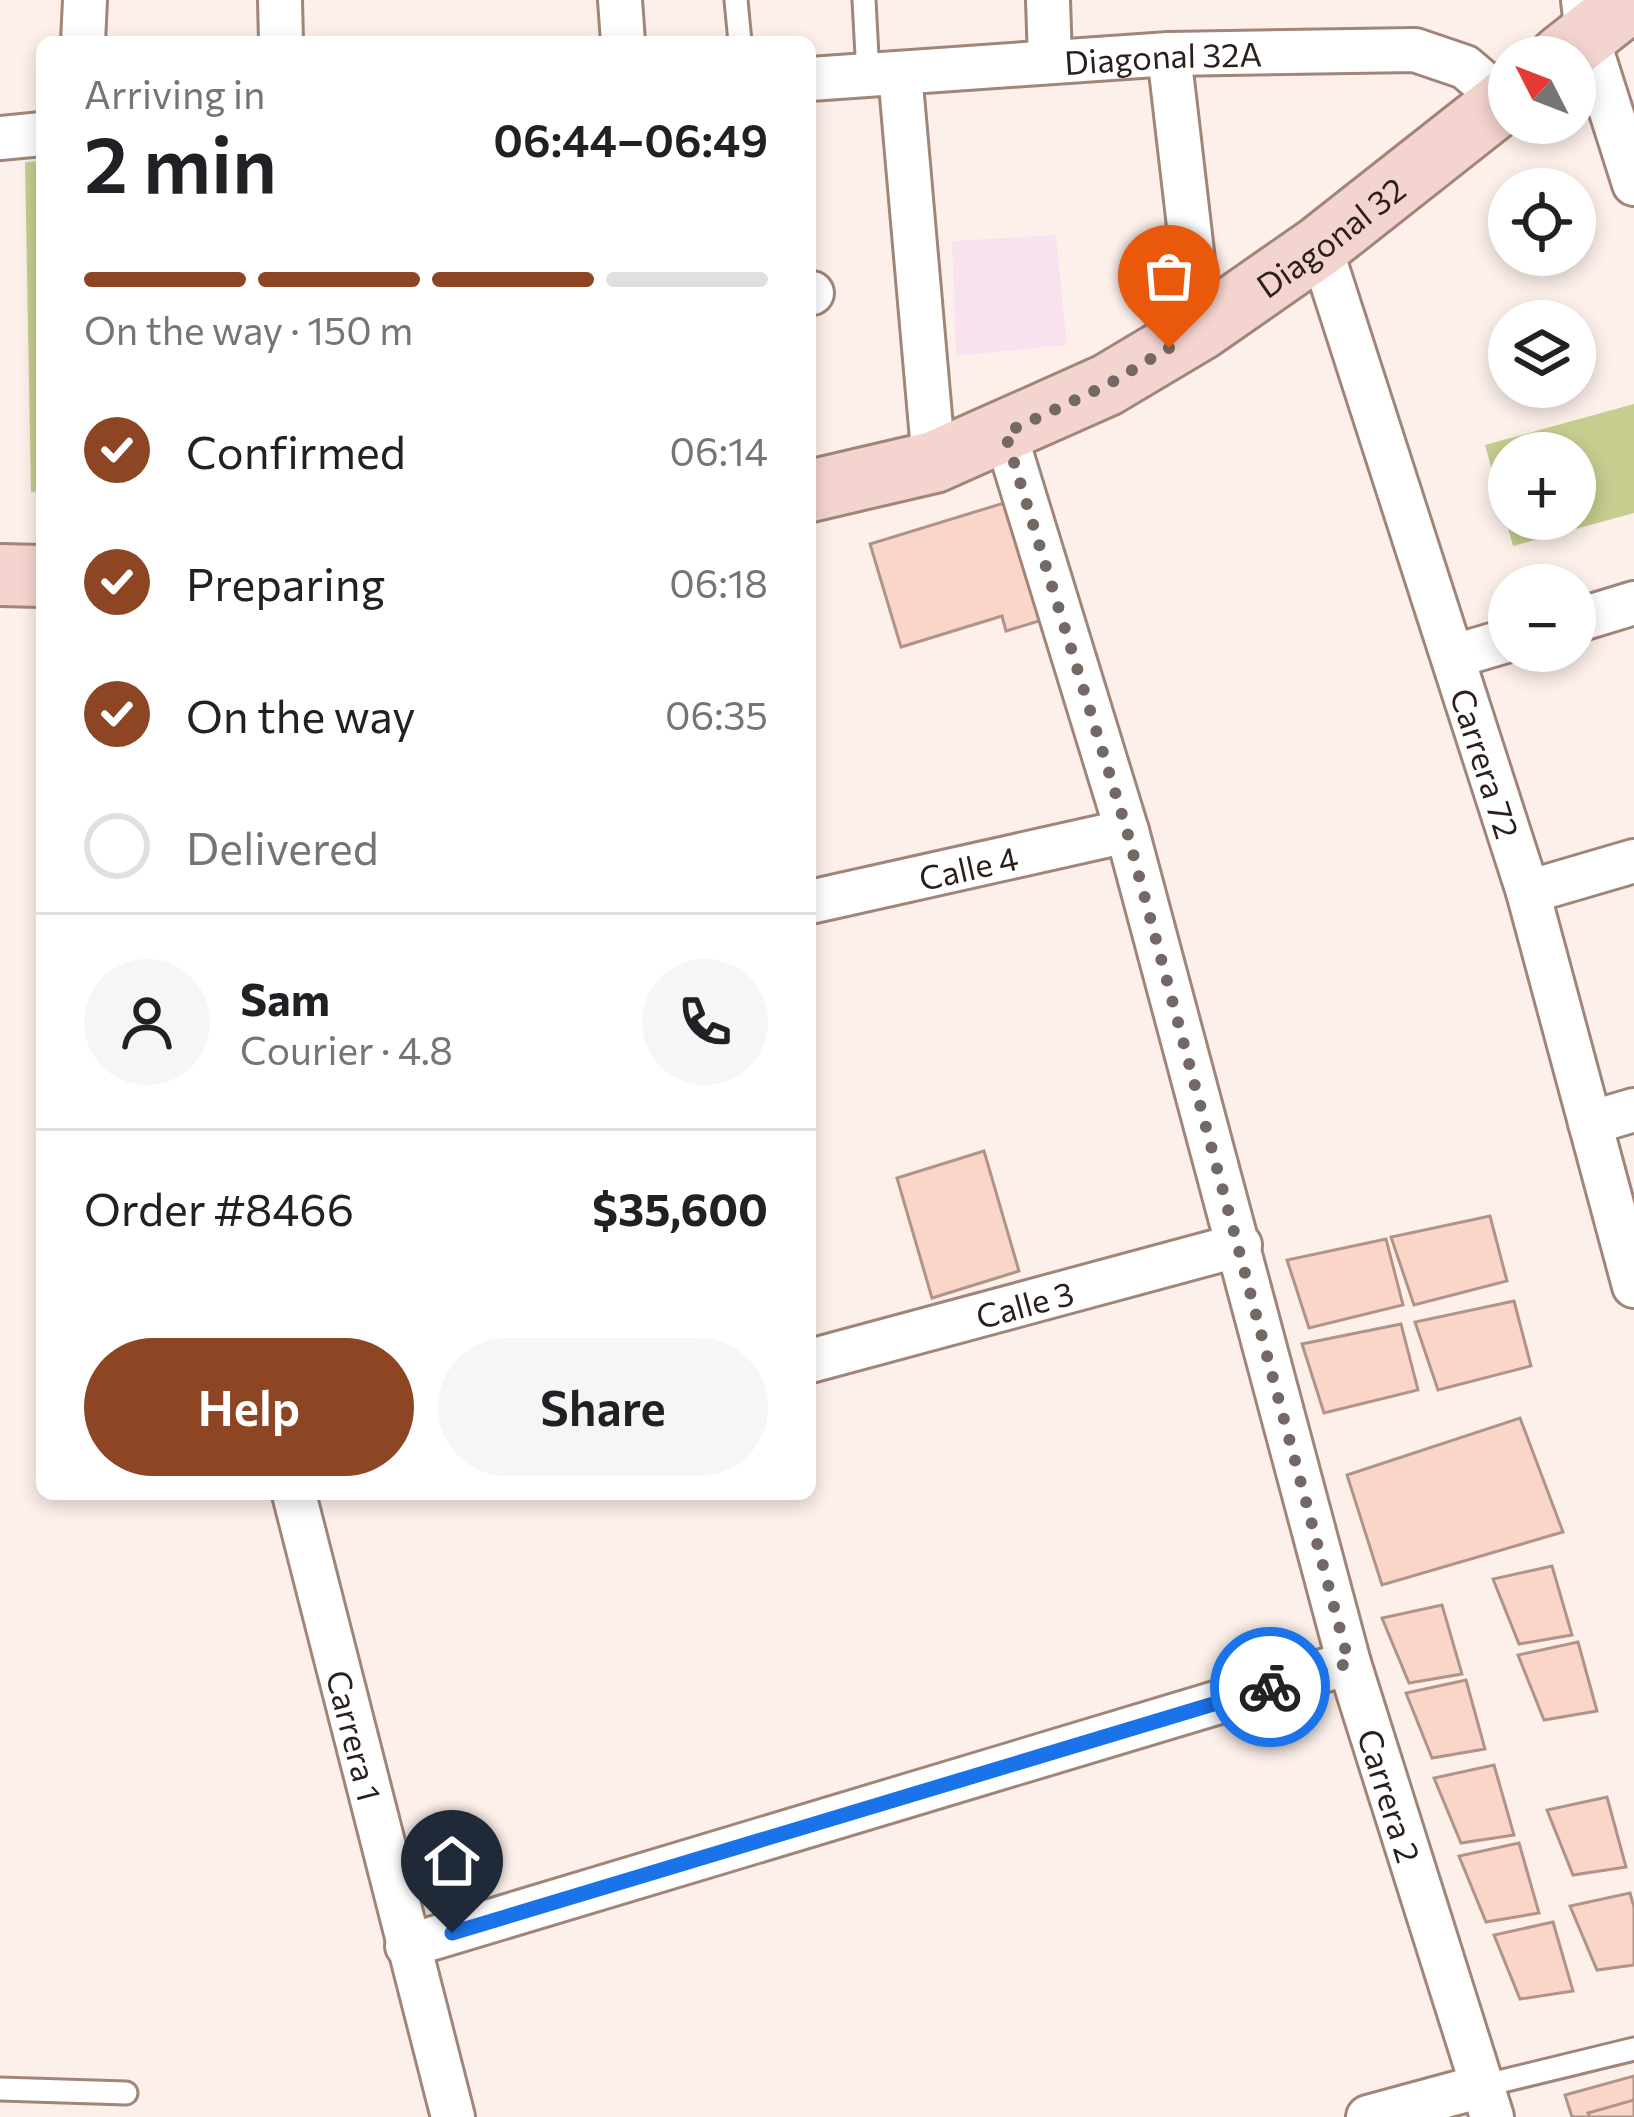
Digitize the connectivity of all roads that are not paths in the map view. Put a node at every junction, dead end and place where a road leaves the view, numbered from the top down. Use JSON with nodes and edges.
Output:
{"nodes":[{"id":1,"x":85,"y":0,"type":"edge"},
{"id":2,"x":280,"y":0,"type":"edge"},
{"id":3,"x":620,"y":0,"type":"edge"},
{"id":4,"x":736,"y":0,"type":"edge"},
{"id":5,"x":864,"y":0,"type":"edge"},
{"id":6,"x":1048,"y":0,"type":"edge"},
{"id":7,"x":1600,"y":17,"type":"edge"},
{"id":8,"x":83,"y":36,"type":"edge"},
{"id":9,"x":281,"y":36,"type":"edge"},
{"id":10,"x":623,"y":36,"type":"edge"},
{"id":11,"x":739,"y":36,"type":"edge"},
{"id":12,"x":1169,"y":55,"type":"junction"},
{"id":13,"x":1050,"y":61,"type":"junction"},
{"id":14,"x":884,"y":74,"type":"junction"},
{"id":15,"x":816,"y":79,"type":"edge"},
{"id":16,"x":1488,"y":85,"type":"edge"},
{"id":17,"x":1488,"y":114,"type":"edge"},
{"id":18,"x":36,"y":135,"type":"edge"},
{"id":19,"x":0,"y":138,"type":"edge"},
{"id":20,"x":1634,"y":184,"type":"edge"},
{"id":21,"x":1320,"y":246,"type":"junction"},
{"id":22,"x":1201,"y":329,"type":"junction"},
{"id":23,"x":1005,"y":433,"type":"junction"},
{"id":24,"x":934,"y":462,"type":"junction"},
{"id":25,"x":816,"y":490,"type":"edge"},
{"id":26,"x":0,"y":575,"type":"edge"},
{"id":27,"x":36,"y":576,"type":"edge"},
{"id":28,"x":1634,"y":603,"type":"edge"},
{"id":29,"x":1596,"y":615,"type":"edge"},
{"id":30,"x":1488,"y":646,"type":"edge"},
{"id":31,"x":1455,"y":656,"type":"junction"},
{"id":32,"x":1127,"y":831,"type":"junction"},
{"id":33,"x":1634,"y":861,"type":"edge"},
{"id":34,"x":1528,"y":892,"type":"junction"},
{"id":35,"x":816,"y":901,"type":"edge"},
{"id":36,"x":1634,"y":1110,"type":"edge"},
{"id":37,"x":1591,"y":1123,"type":"junction"},
{"id":38,"x":1240,"y":1245,"type":"junction"},
{"id":39,"x":1634,"y":1286,"type":"edge"},
{"id":40,"x":816,"y":1359,"type":"edge"},
{"id":41,"x":303,"y":1500,"type":"edge"},
{"id":42,"x":1349,"y":1663,"type":"junction"},
{"id":43,"x":407,"y":1946,"type":"junction"},
{"id":44,"x":1634,"y":2049,"type":"edge"},
{"id":45,"x":0,"y":2089,"type":"edge"},
{"id":46,"x":126,"y":2093,"type":"dead end"},
{"id":47,"x":1487,"y":2102,"type":"edge"},
{"id":48,"x":453,"y":2117,"type":"edge"},
{"id":49,"x":1368,"y":2117,"type":"edge"}],
"edges":[{"from":1,"to":8,"type":"street"},
{"from":2,"to":9,"type":"street"},
{"from":3,"to":10,"type":"street"},
{"from":4,"to":11,"type":"lane"},
{"from":5,"to":14,"type":"lane"},
{"from":6,"to":13,"type":"street"},
{"from":7,"to":20,"type":"street"},
{"from":12,"to":13,"type":"street","name":"Diagonal 32A"},
{"from":12,"to":16,"type":"street","name":"Diagonal 32A"},
{"from":12,"to":22,"type":"street"},
{"from":13,"to":14,"type":"street","name":"Diagonal 32A"},
{"from":14,"to":15,"type":"street","name":"Diagonal 32A"},
{"from":14,"to":24,"type":"street"},
{"from":17,"to":21,"type":"street","name":"Diagonal 32"},
{"from":18,"to":19,"type":"street"},
{"from":21,"to":22,"type":"street","name":"Diagonal 32"},
{"from":21,"to":31,"type":"street","name":"Carrera 72"},
{"from":22,"to":23,"type":"street","name":"Diagonal 32"},
{"from":23,"to":24,"type":"street","name":"Diagonal 32"},
{"from":23,"to":32,"type":"street","name":"Carrera 2"},
{"from":24,"to":25,"type":"street","name":"Diagonal 32"},
{"from":26,"to":27,"type":"street"},
{"from":28,"to":29,"type":"street"},
{"from":30,"to":31,"type":"street"},
{"from":31,"to":34,"type":"street","name":"Carrera 72"},
{"from":32,"to":35,"type":"street","name":"Calle 4"},
{"from":32,"to":38,"type":"street","name":"Carrera 2"},
{"from":33,"to":34,"type":"street"},
{"from":34,"to":37,"type":"street","name":"Carrera 72"},
{"from":36,"to":37,"type":"street"},
{"from":37,"to":39,"type":"street","name":"Carrera 72"},
{"from":38,"to":40,"type":"street","name":"Calle 3"},
{"from":38,"to":42,"type":"street","name":"Carrera 2"},
{"from":41,"to":43,"type":"street","name":"Carrera 1"},
{"from":42,"to":43,"type":"street"},
{"from":42,"to":47,"type":"street","name":"Carrera 2"},
{"from":43,"to":48,"type":"street","name":"Carrera 1"},
{"from":44,"to":47,"type":"lane"},
{"from":45,"to":46,"type":"lane"},
{"from":47,"to":49,"type":"street"}]}
